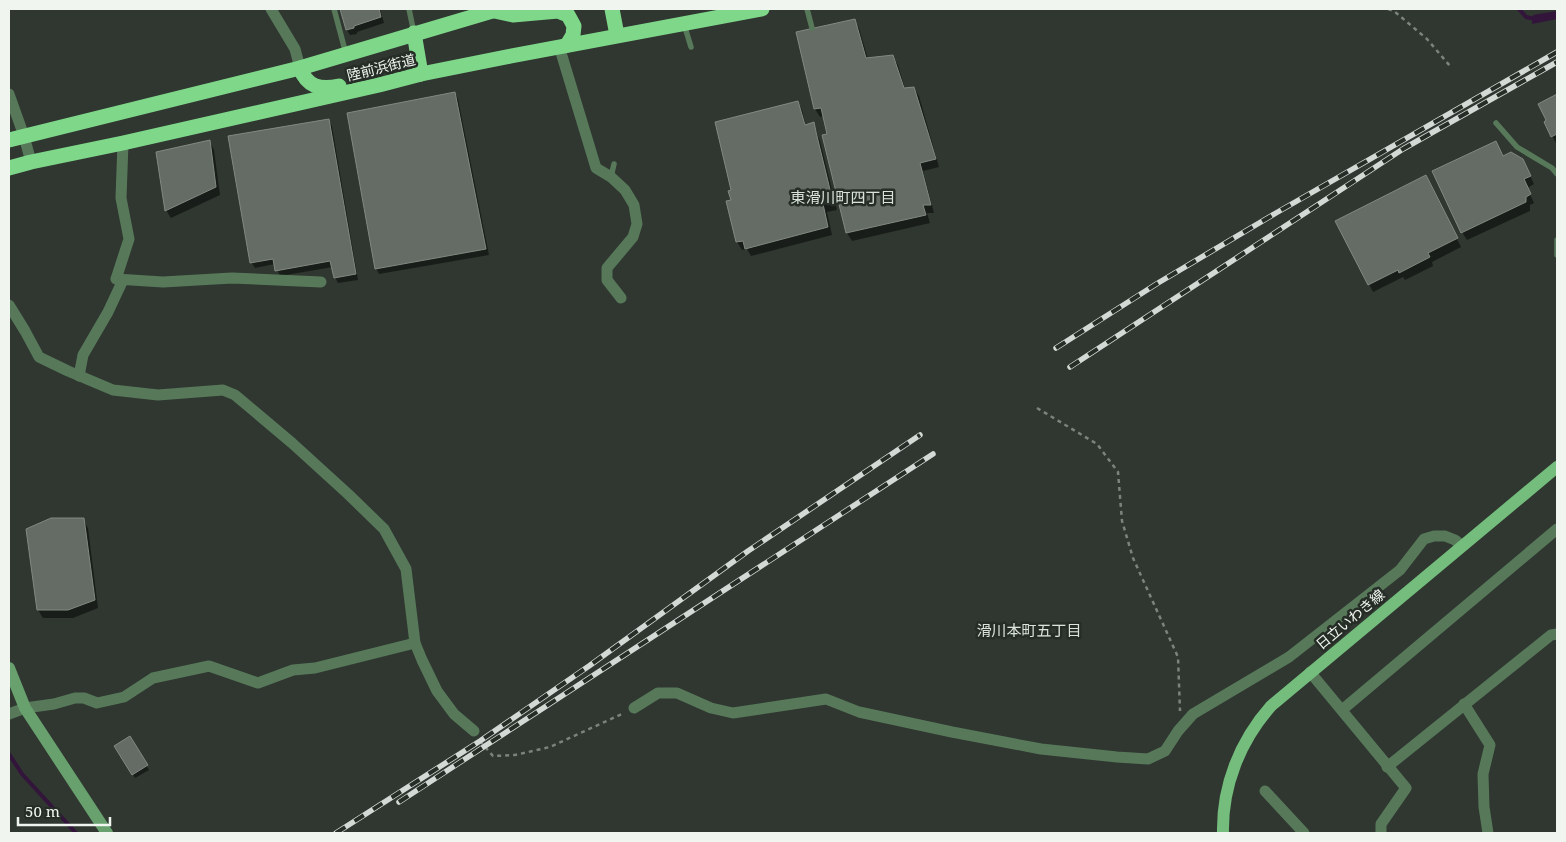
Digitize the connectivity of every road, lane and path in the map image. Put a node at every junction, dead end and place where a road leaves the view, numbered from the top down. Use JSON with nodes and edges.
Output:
{"nodes":[{"id":1,"x":271,"y":9,"type":"edge"},
{"id":2,"x":334,"y":9,"type":"edge"},
{"id":3,"x":409,"y":9,"type":"edge"},
{"id":4,"x":612,"y":9,"type":"edge"},
{"id":5,"x":762,"y":9,"type":"edge"},
{"id":6,"x":807,"y":9,"type":"edge"},
{"id":7,"x":1388,"y":9,"type":"edge"},
{"id":8,"x":494,"y":10,"type":"edge"},
{"id":9,"x":683,"y":22,"type":"junction"},
{"id":10,"x":812,"y":28,"type":"dead end"},
{"id":11,"x":414,"y":33,"type":"junction"},
{"id":12,"x":617,"y":35,"type":"junction"},
{"id":13,"x":563,"y":46,"type":"junction"},
{"id":14,"x":691,"y":47,"type":"dead end"},
{"id":15,"x":346,"y":54,"type":"junction"},
{"id":16,"x":1450,"y":66,"type":"dead end"},
{"id":17,"x":300,"y":68,"type":"junction"},
{"id":18,"x":421,"y":74,"type":"junction"},
{"id":19,"x":379,"y":85,"type":"junction"},
{"id":20,"x":9,"y":94,"type":"edge"},
{"id":21,"x":1496,"y":123,"type":"dead end"},
{"id":22,"x":24,"y":136,"type":"junction"},
{"id":23,"x":9,"y":140,"type":"edge"},
{"id":24,"x":123,"y":143,"type":"junction"},
{"id":25,"x":31,"y":162,"type":"junction"},
{"id":26,"x":614,"y":164,"type":"dead end"},
{"id":27,"x":9,"y":168,"type":"edge"},
{"id":28,"x":1557,"y":174,"type":"edge"},
{"id":29,"x":611,"y":177,"type":"junction"},
{"id":30,"x":1557,"y":240,"type":"edge"},
{"id":31,"x":1557,"y":255,"type":"edge"},
{"id":32,"x":123,"y":280,"type":"junction"},
{"id":33,"x":321,"y":282,"type":"dead end"},
{"id":34,"x":621,"y":298,"type":"dead end"},
{"id":35,"x":9,"y":305,"type":"edge"},
{"id":36,"x":79,"y":376,"type":"junction"},
{"id":37,"x":1037,"y":408,"type":"dead end"},
{"id":38,"x":1557,"y":467,"type":"edge"},
{"id":39,"x":1557,"y":529,"type":"edge"},
{"id":40,"x":1462,"y":546,"type":"junction"},
{"id":41,"x":1557,"y":634,"type":"edge"},
{"id":42,"x":415,"y":643,"type":"junction"},
{"id":43,"x":9,"y":668,"type":"edge"},
{"id":44,"x":1310,"y":672,"type":"junction"},
{"id":45,"x":1464,"y":704,"type":"junction"},
{"id":46,"x":25,"y":708,"type":"junction"},
{"id":47,"x":634,"y":708,"type":"joint"},
{"id":48,"x":1342,"y":710,"type":"junction"},
{"id":49,"x":9,"y":714,"type":"edge"},
{"id":50,"x":1181,"y":727,"type":"junction"},
{"id":51,"x":474,"y":731,"type":"joint"},
{"id":52,"x":1387,"y":767,"type":"junction"},
{"id":53,"x":1265,"y":791,"type":"dead end"},
{"id":54,"x":108,"y":833,"type":"edge"},
{"id":55,"x":1223,"y":833,"type":"edge"},
{"id":56,"x":1304,"y":833,"type":"edge"},
{"id":57,"x":1381,"y":833,"type":"edge"},
{"id":58,"x":1488,"y":833,"type":"edge"}],
"edges":[{"from":1,"to":17,"type":"street"},
{"from":2,"to":15,"type":"lane"},
{"from":3,"to":11,"type":"lane"},
{"from":4,"to":12,"type":"highway"},
{"from":5,"to":9,"type":"highway","name":"陸前浜街道"},
{"from":6,"to":10,"type":"lane"},
{"from":7,"to":16,"type":"path"},
{"from":8,"to":11,"type":"highway","name":"陸前浜街道"},
{"from":8,"to":13,"type":"highway"},
{"from":9,"to":12,"type":"highway","name":"陸前浜街道"},
{"from":9,"to":14,"type":"lane"},
{"from":11,"to":15,"type":"highway","name":"陸前浜街道"},
{"from":11,"to":18,"type":"highway"},
{"from":12,"to":13,"type":"highway","name":"陸前浜街道"},
{"from":13,"to":18,"type":"highway","name":"陸前浜街道"},
{"from":13,"to":29,"type":"street"},
{"from":15,"to":17,"type":"highway","name":"陸前浜街道"},
{"from":17,"to":19,"type":"highway"},
{"from":17,"to":22,"type":"highway","name":"陸前浜街道"},
{"from":18,"to":19,"type":"highway","name":"陸前浜街道"},
{"from":19,"to":24,"type":"highway","name":"陸前浜街道"},
{"from":20,"to":22,"type":"street"},
{"from":21,"to":28,"type":"lane"},
{"from":22,"to":23,"type":"highway","name":"陸前浜街道"},
{"from":22,"to":25,"type":"street"},
{"from":24,"to":25,"type":"highway","name":"陸前浜街道"},
{"from":24,"to":32,"type":"street"},
{"from":25,"to":27,"type":"highway","name":"陸前浜街道"},
{"from":26,"to":29,"type":"lane"},
{"from":29,"to":34,"type":"street"},
{"from":30,"to":31,"type":"lane"},
{"from":32,"to":33,"type":"street"},
{"from":32,"to":36,"type":"street"},
{"from":35,"to":36,"type":"street"},
{"from":36,"to":42,"type":"street"},
{"from":37,"to":50,"type":"path"},
{"from":38,"to":40,"type":"main road","name":"日立いわき線"},
{"from":39,"to":48,"type":"street"},
{"from":40,"to":44,"type":"main road","name":"日立いわき線"},
{"from":40,"to":50,"type":"street"},
{"from":41,"to":45,"type":"street"},
{"from":42,"to":46,"type":"street"},
{"from":42,"to":51,"type":"street"},
{"from":43,"to":46,"type":"street"},
{"from":44,"to":48,"type":"street"},
{"from":44,"to":55,"type":"main road","name":"日立いわき線"},
{"from":45,"to":52,"type":"street"},
{"from":45,"to":58,"type":"street"},
{"from":46,"to":49,"type":"street"},
{"from":46,"to":54,"type":"street"},
{"from":47,"to":50,"type":"street"},
{"from":47,"to":51,"type":"path"},
{"from":48,"to":52,"type":"street"},
{"from":52,"to":57,"type":"street"},
{"from":53,"to":56,"type":"street"}]}
